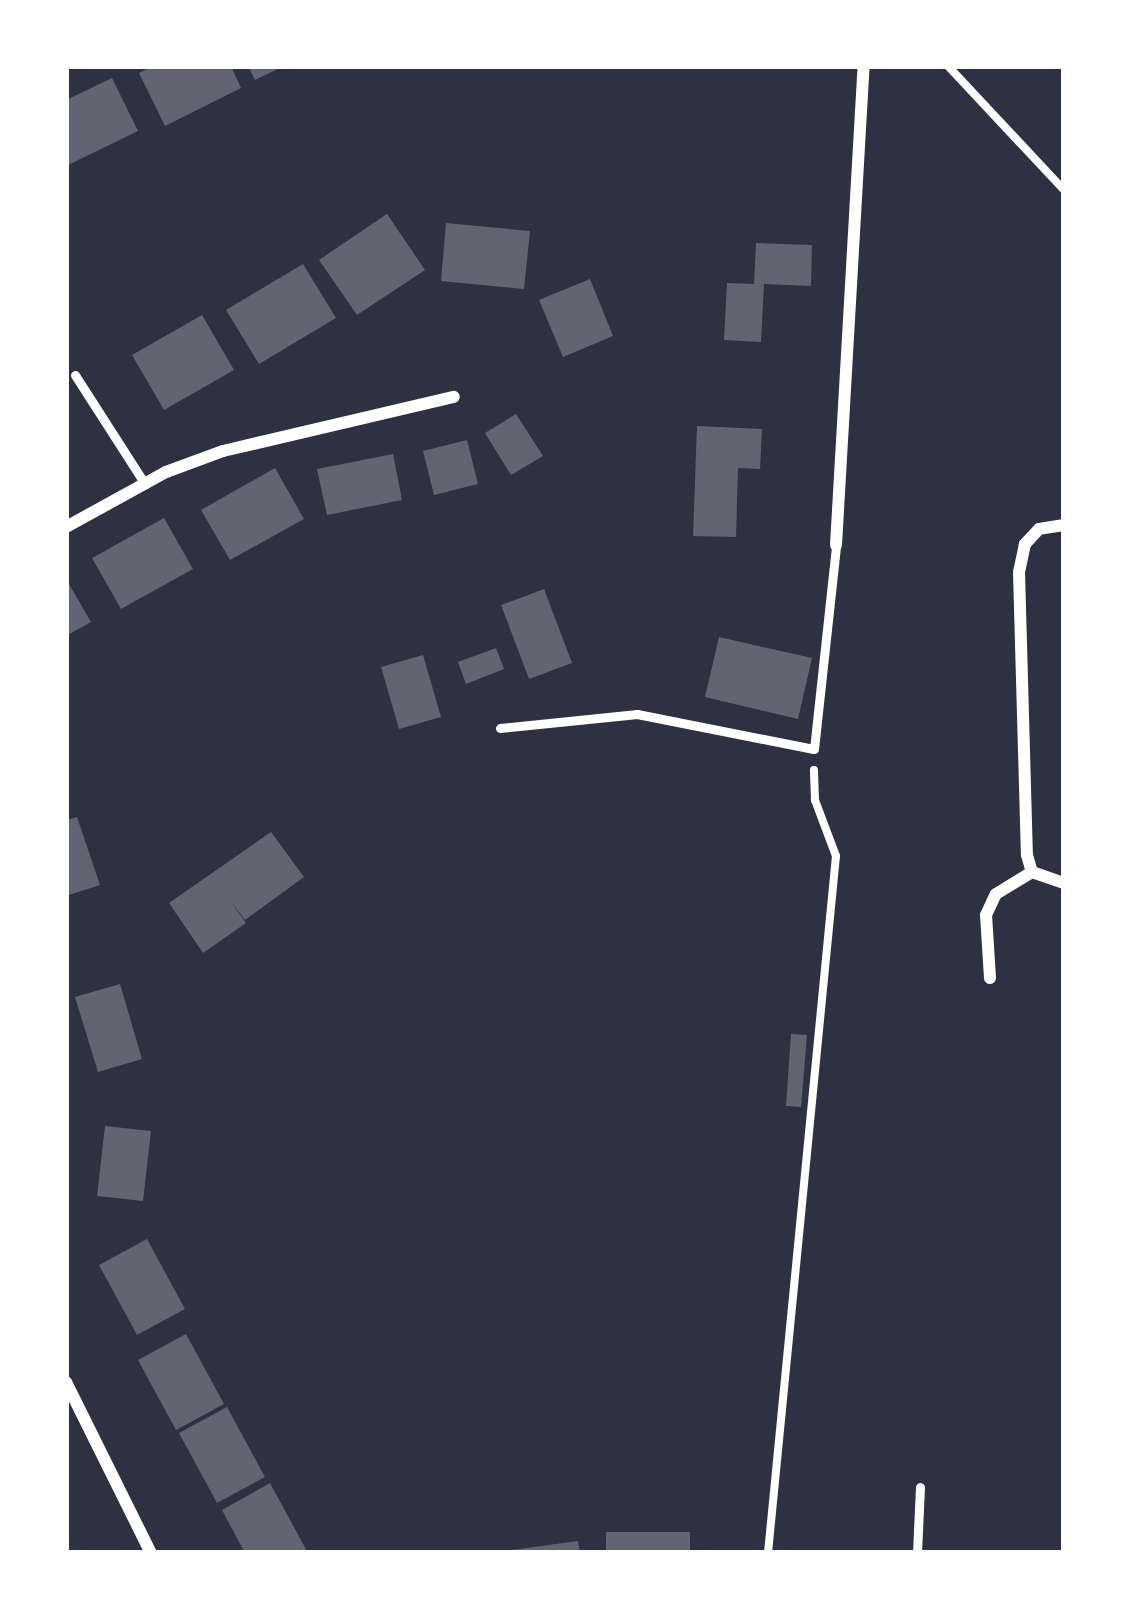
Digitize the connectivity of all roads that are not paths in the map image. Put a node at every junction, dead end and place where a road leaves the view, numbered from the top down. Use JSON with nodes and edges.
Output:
{"nodes":[{"id":1,"x":864,"y":66,"type":"edge"},
{"id":2,"x":75,"y":375,"type":"dead end"},
{"id":3,"x":454,"y":397,"type":"dead end"},
{"id":4,"x":145,"y":484,"type":"junction"},
{"id":5,"x":1064,"y":525,"type":"edge"},
{"id":6,"x":66,"y":527,"type":"edge"},
{"id":7,"x":836,"y":544,"type":"joint"},
{"id":8,"x":500,"y":728,"type":"dead end"},
{"id":9,"x":1032,"y":872,"type":"junction"},
{"id":10,"x":1064,"y":883,"type":"edge"},
{"id":11,"x":990,"y":978,"type":"dead end"},
{"id":12,"x":66,"y":1382,"type":"edge"},
{"id":13,"x":920,"y":1486,"type":"dead end"},
{"id":14,"x":151,"y":1553,"type":"edge"},
{"id":15,"x":916,"y":1553,"type":"edge"}],
"edges":[{"from":1,"to":7,"type":"street"},
{"from":2,"to":4,"type":"lane"},
{"from":3,"to":4,"type":"street"},
{"from":4,"to":6,"type":"street"},
{"from":5,"to":9,"type":"street"},
{"from":7,"to":8,"type":"lane"},
{"from":9,"to":10,"type":"street"},
{"from":9,"to":11,"type":"street"},
{"from":12,"to":14,"type":"street"},
{"from":13,"to":15,"type":"lane"}]}
